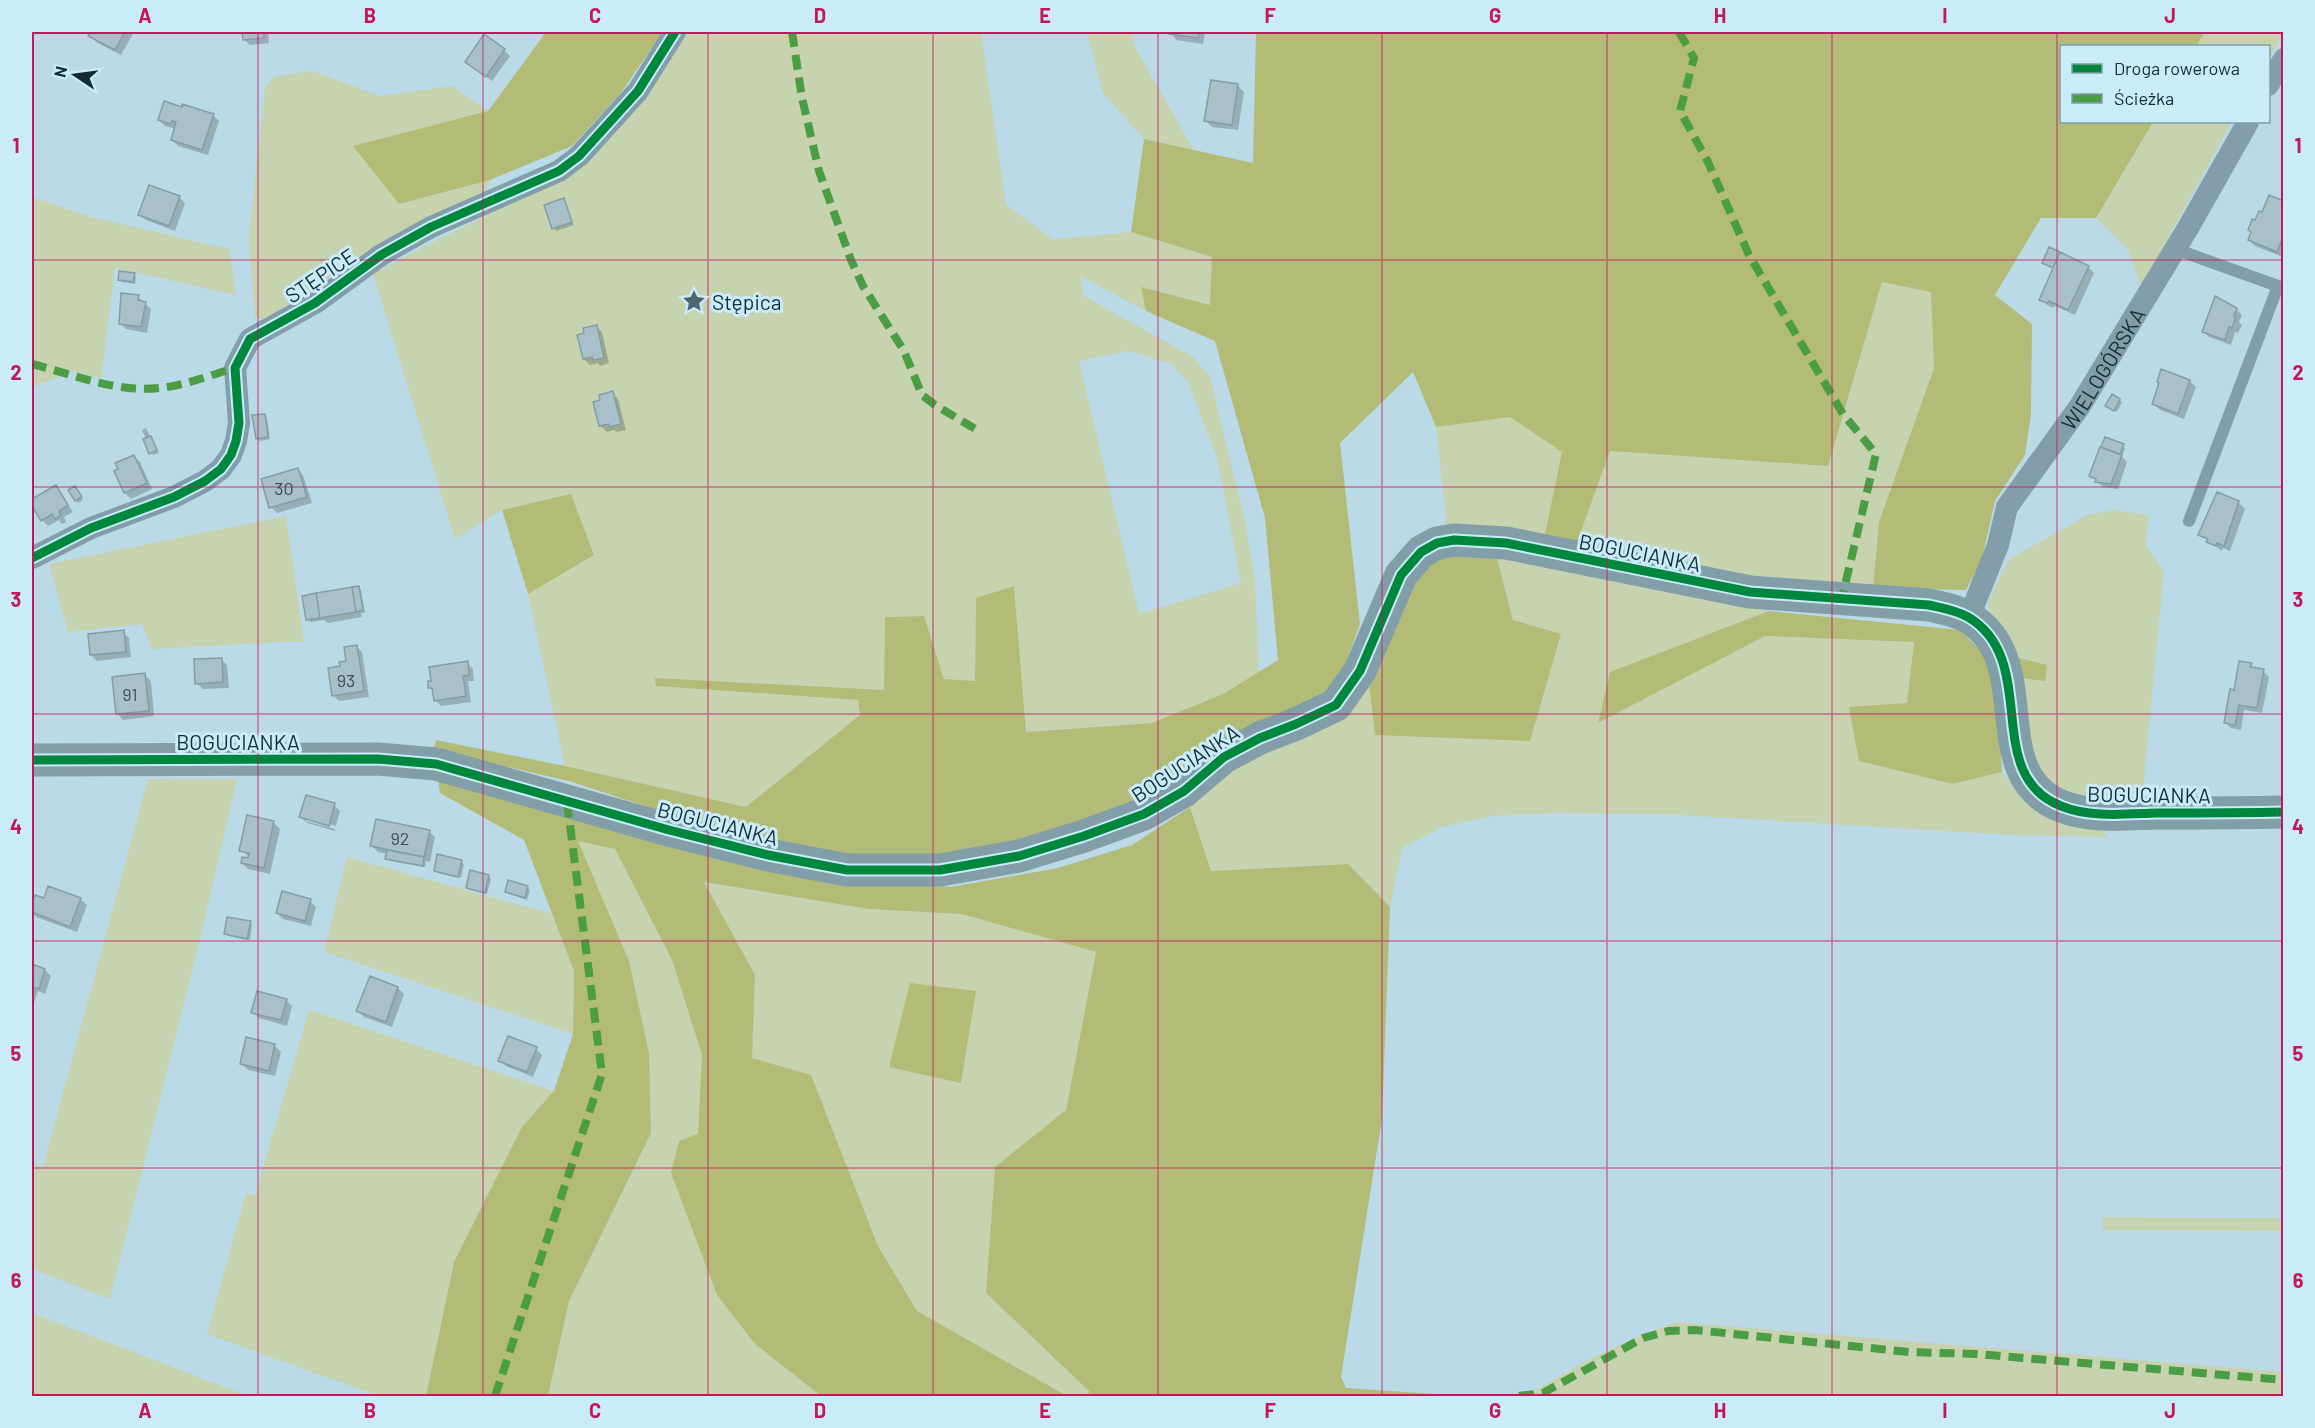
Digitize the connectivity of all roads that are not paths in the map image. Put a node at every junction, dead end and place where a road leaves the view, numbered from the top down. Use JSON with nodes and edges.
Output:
{"nodes":[{"id":1,"x":675,"y":32,"type":"edge"},
{"id":2,"x":2283,"y":59,"type":"edge"},
{"id":3,"x":2270,"y":82,"type":"edge"},
{"id":4,"x":2247,"y":123,"type":"edge"},
{"id":5,"x":2175,"y":249,"type":"junction"},
{"id":6,"x":2189,"y":521,"type":"dead end"},
{"id":7,"x":32,"y":558,"type":"edge"},
{"id":8,"x":1968,"y":617,"type":"junction"},
{"id":9,"x":32,"y":760,"type":"edge"},
{"id":10,"x":2283,"y":812,"type":"edge"}],
"edges":[{"from":1,"to":7,"type":"street","name":"STĘPICE"},
{"from":2,"to":3,"type":"street"},
{"from":4,"to":5,"type":"street","name":"WIELOGÓRSKA"},
{"from":5,"to":6,"type":"lane"},
{"from":5,"to":8,"type":"street","name":"WIELOGÓRSKA"},
{"from":8,"to":9,"type":"street","name":"BOGUCIANKA"},
{"from":8,"to":10,"type":"street","name":"BOGUCIANKA"}]}
